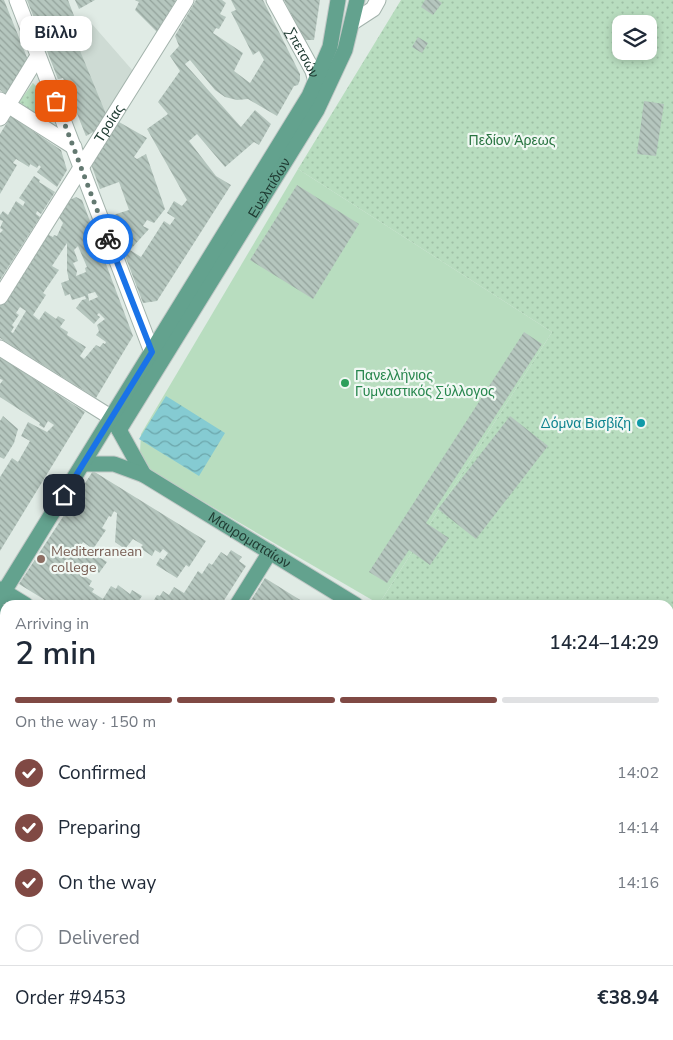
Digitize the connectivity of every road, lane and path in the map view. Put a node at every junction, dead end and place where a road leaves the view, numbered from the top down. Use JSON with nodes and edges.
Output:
{"nodes":[{"id":1,"x":17,"y":0,"type":"edge"},
{"id":2,"x":186,"y":0,"type":"edge"},
{"id":3,"x":274,"y":0,"type":"edge"},
{"id":4,"x":338,"y":0,"type":"edge"},
{"id":5,"x":357,"y":0,"type":"edge"},
{"id":6,"x":378,"y":0,"type":"edge"},
{"id":7,"x":354,"y":22,"type":"junction"},
{"id":8,"x":38,"y":56,"type":"junction"},
{"id":9,"x":316,"y":82,"type":"junction"},
{"id":10,"x":3,"y":108,"type":"edge"},
{"id":11,"x":317,"y":110,"type":"junction"},
{"id":12,"x":74,"y":147,"type":"junction"},
{"id":13,"x":81,"y":167,"type":"junction"},
{"id":14,"x":0,"y":297,"type":"edge"},
{"id":15,"x":0,"y":348,"type":"edge"},
{"id":16,"x":155,"y":359,"type":"junction"},
{"id":17,"x":115,"y":424,"type":"junction"},
{"id":18,"x":84,"y":464,"type":"junction"},
{"id":19,"x":144,"y":475,"type":"junction"},
{"id":20,"x":270,"y":552,"type":"junction"},
{"id":21,"x":1,"y":593,"type":"edge"},
{"id":22,"x":16,"y":600,"type":"edge"},
{"id":23,"x":240,"y":600,"type":"edge"},
{"id":24,"x":348,"y":600,"type":"edge"}],
"edges":[{"from":1,"to":8,"type":"street"},
{"from":2,"to":13,"type":"street","name":"Τροίας"},
{"from":3,"to":9,"type":"street","name":"Σπετσών"},
{"from":4,"to":9,"type":"main road","name":"Ευελπίδων"},
{"from":5,"to":7,"type":"main road","name":"Ευελπίδων"},
{"from":6,"to":7,"type":"street"},
{"from":7,"to":11,"type":"main road","name":"Ευελπίδων"},
{"from":8,"to":10,"type":"street"},
{"from":8,"to":12,"type":"street"},
{"from":9,"to":11,"type":"street","name":"Σπετσών"},
{"from":9,"to":16,"type":"main road","name":"Ευελπίδων"},
{"from":10,"to":12,"type":"street"},
{"from":11,"to":16,"type":"main road","name":"Ευελπίδων"},
{"from":12,"to":13,"type":"street"},
{"from":13,"to":14,"type":"street","name":"Τροίας"},
{"from":13,"to":16,"type":"street"},
{"from":15,"to":17,"type":"street"},
{"from":16,"to":17,"type":"main road"},
{"from":17,"to":18,"type":"main road"},
{"from":17,"to":19,"type":"main road","name":"Μαυροματαίων"},
{"from":18,"to":19,"type":"main road","name":"Μαυροματαίων"},
{"from":18,"to":21,"type":"main road"},
{"from":19,"to":20,"type":"main road","name":"Μαυροματαίων"},
{"from":20,"to":23,"type":"main road"},
{"from":20,"to":24,"type":"main road","name":"Μαυροματαίων"},
{"from":21,"to":22,"type":"main road"}]}
